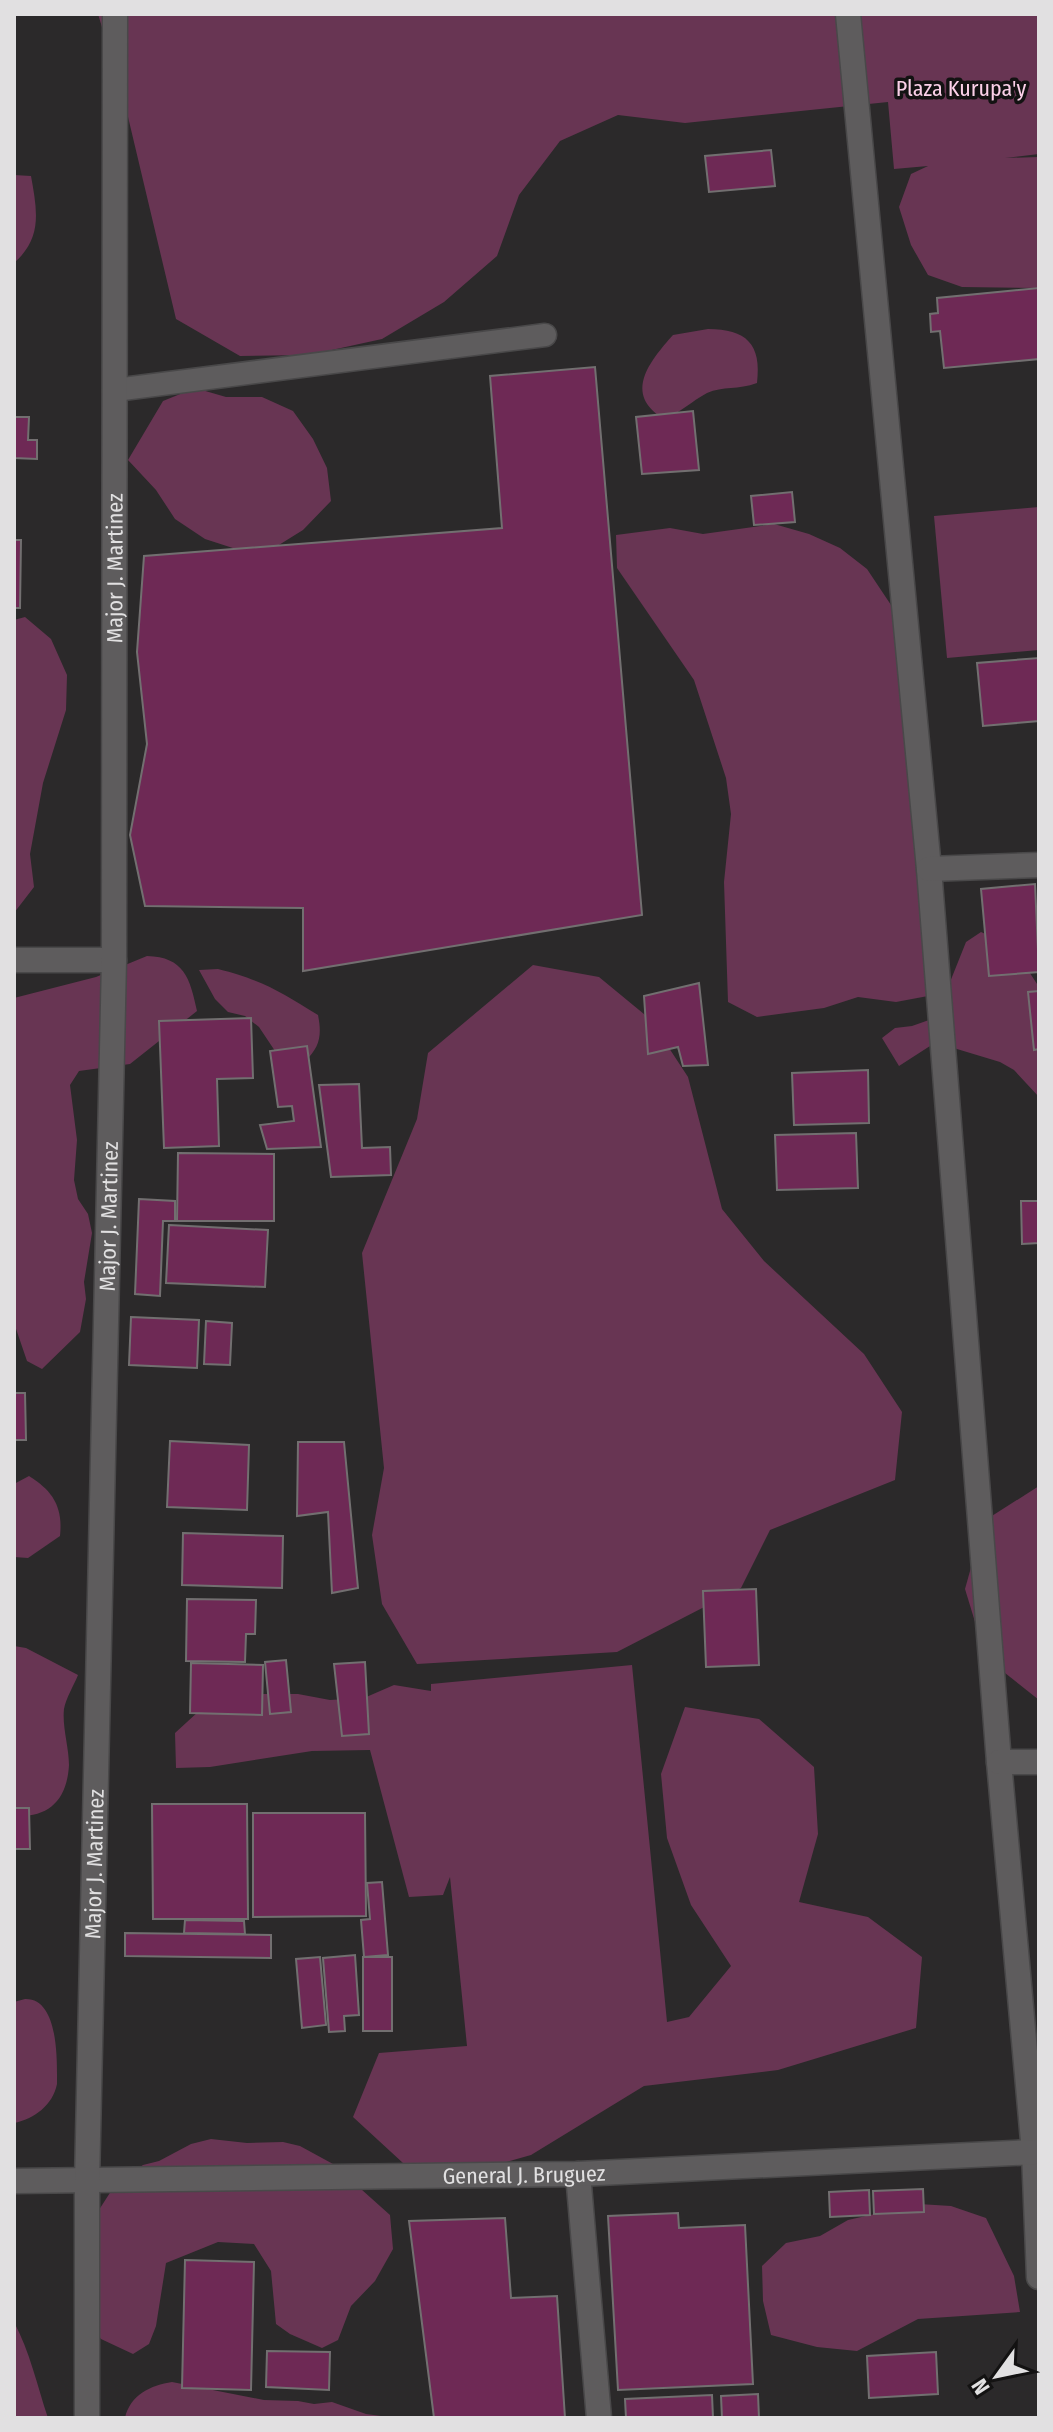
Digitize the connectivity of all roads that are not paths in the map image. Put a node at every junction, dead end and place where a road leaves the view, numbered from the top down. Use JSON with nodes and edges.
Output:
{"nodes":[{"id":1,"x":115,"y":14,"type":"edge"},
{"id":2,"x":848,"y":14,"type":"edge"},
{"id":3,"x":545,"y":335,"type":"dead end"},
{"id":4,"x":115,"y":390,"type":"junction"},
{"id":5,"x":1039,"y":865,"type":"edge"},
{"id":6,"x":929,"y":869,"type":"junction"},
{"id":7,"x":14,"y":960,"type":"edge"},
{"id":8,"x":114,"y":960,"type":"junction"},
{"id":9,"x":999,"y":1762,"type":"junction"},
{"id":10,"x":1039,"y":1762,"type":"edge"},
{"id":11,"x":1034,"y":2152,"type":"junction"},
{"id":12,"x":578,"y":2174,"type":"junction"},
{"id":13,"x":14,"y":2181,"type":"edge"},
{"id":14,"x":87,"y":2182,"type":"junction"},
{"id":15,"x":1039,"y":2277,"type":"edge"},
{"id":16,"x":87,"y":2418,"type":"edge"},
{"id":17,"x":599,"y":2418,"type":"edge"}],
"edges":[{"from":1,"to":4,"type":"street","name":"Major J. Martinez"},
{"from":2,"to":6,"type":"street"},
{"from":3,"to":4,"type":"lane"},
{"from":4,"to":8,"type":"street","name":"Major J. Martinez"},
{"from":5,"to":6,"type":"street"},
{"from":6,"to":9,"type":"street"},
{"from":7,"to":8,"type":"street"},
{"from":8,"to":14,"type":"street","name":"Major J. Martinez"},
{"from":9,"to":10,"type":"street"},
{"from":9,"to":11,"type":"street"},
{"from":11,"to":12,"type":"street","name":"General J. Bruguez"},
{"from":11,"to":15,"type":"street"},
{"from":12,"to":14,"type":"street","name":"General J. Bruguez"},
{"from":12,"to":17,"type":"street"},
{"from":13,"to":14,"type":"street","name":"General J. Bruguez"},
{"from":14,"to":16,"type":"street","name":"Major J. Martinez"}]}
